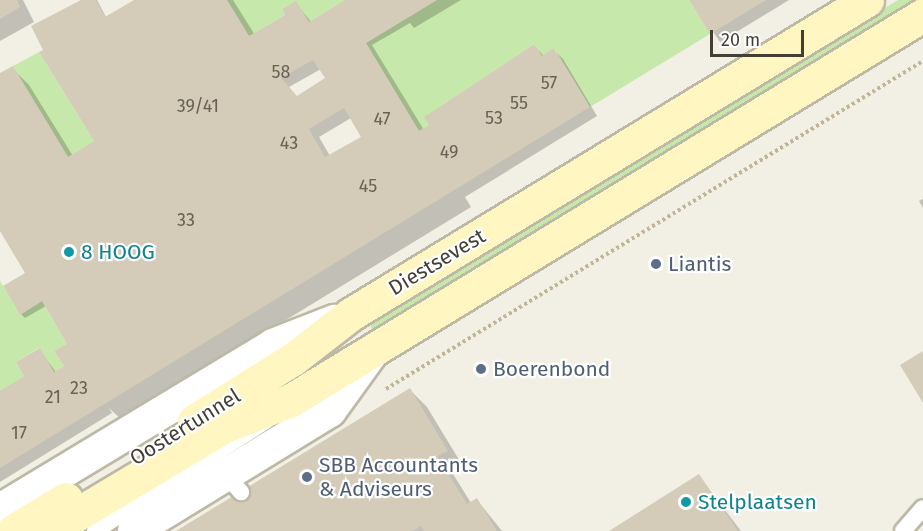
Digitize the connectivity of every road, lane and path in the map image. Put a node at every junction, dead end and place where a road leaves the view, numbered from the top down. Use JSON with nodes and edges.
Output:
{"nodes":[{"id":1,"x":867,"y":0,"type":"edge"},
{"id":2,"x":923,"y":15,"type":"edge"},
{"id":3,"x":923,"y":61,"type":"edge"},
{"id":4,"x":351,"y":314,"type":"junction"},
{"id":5,"x":375,"y":349,"type":"junction"},
{"id":6,"x":378,"y":392,"type":"dead end"},
{"id":7,"x":291,"y":400,"type":"junction"},
{"id":8,"x":923,"y":508,"type":"edge"},
{"id":9,"x":0,"y":510,"type":"edge"},
{"id":10,"x":13,"y":531,"type":"edge"},
{"id":11,"x":49,"y":531,"type":"edge"},
{"id":12,"x":95,"y":531,"type":"edge"},
{"id":13,"x":134,"y":531,"type":"edge"},
{"id":14,"x":903,"y":531,"type":"edge"}],
"edges":[{"from":1,"to":4,"type":"main road","name":"Diestsevest"},
{"from":2,"to":5,"type":"main road","name":"Diestsevest"},
{"from":3,"to":6,"type":"path"},
{"from":4,"to":9,"type":"street","name":"Diestsevest"},
{"from":4,"to":10,"type":"main road","name":"Oostertunnel"},
{"from":5,"to":7,"type":"main road","name":"Oostertunnel"},
{"from":5,"to":13,"type":"street","name":"Diestsevest"},
{"from":7,"to":11,"type":"main road","name":"Oostertunnel"},
{"from":7,"to":12,"type":"lane"},
{"from":8,"to":14,"type":"lane"}]}
